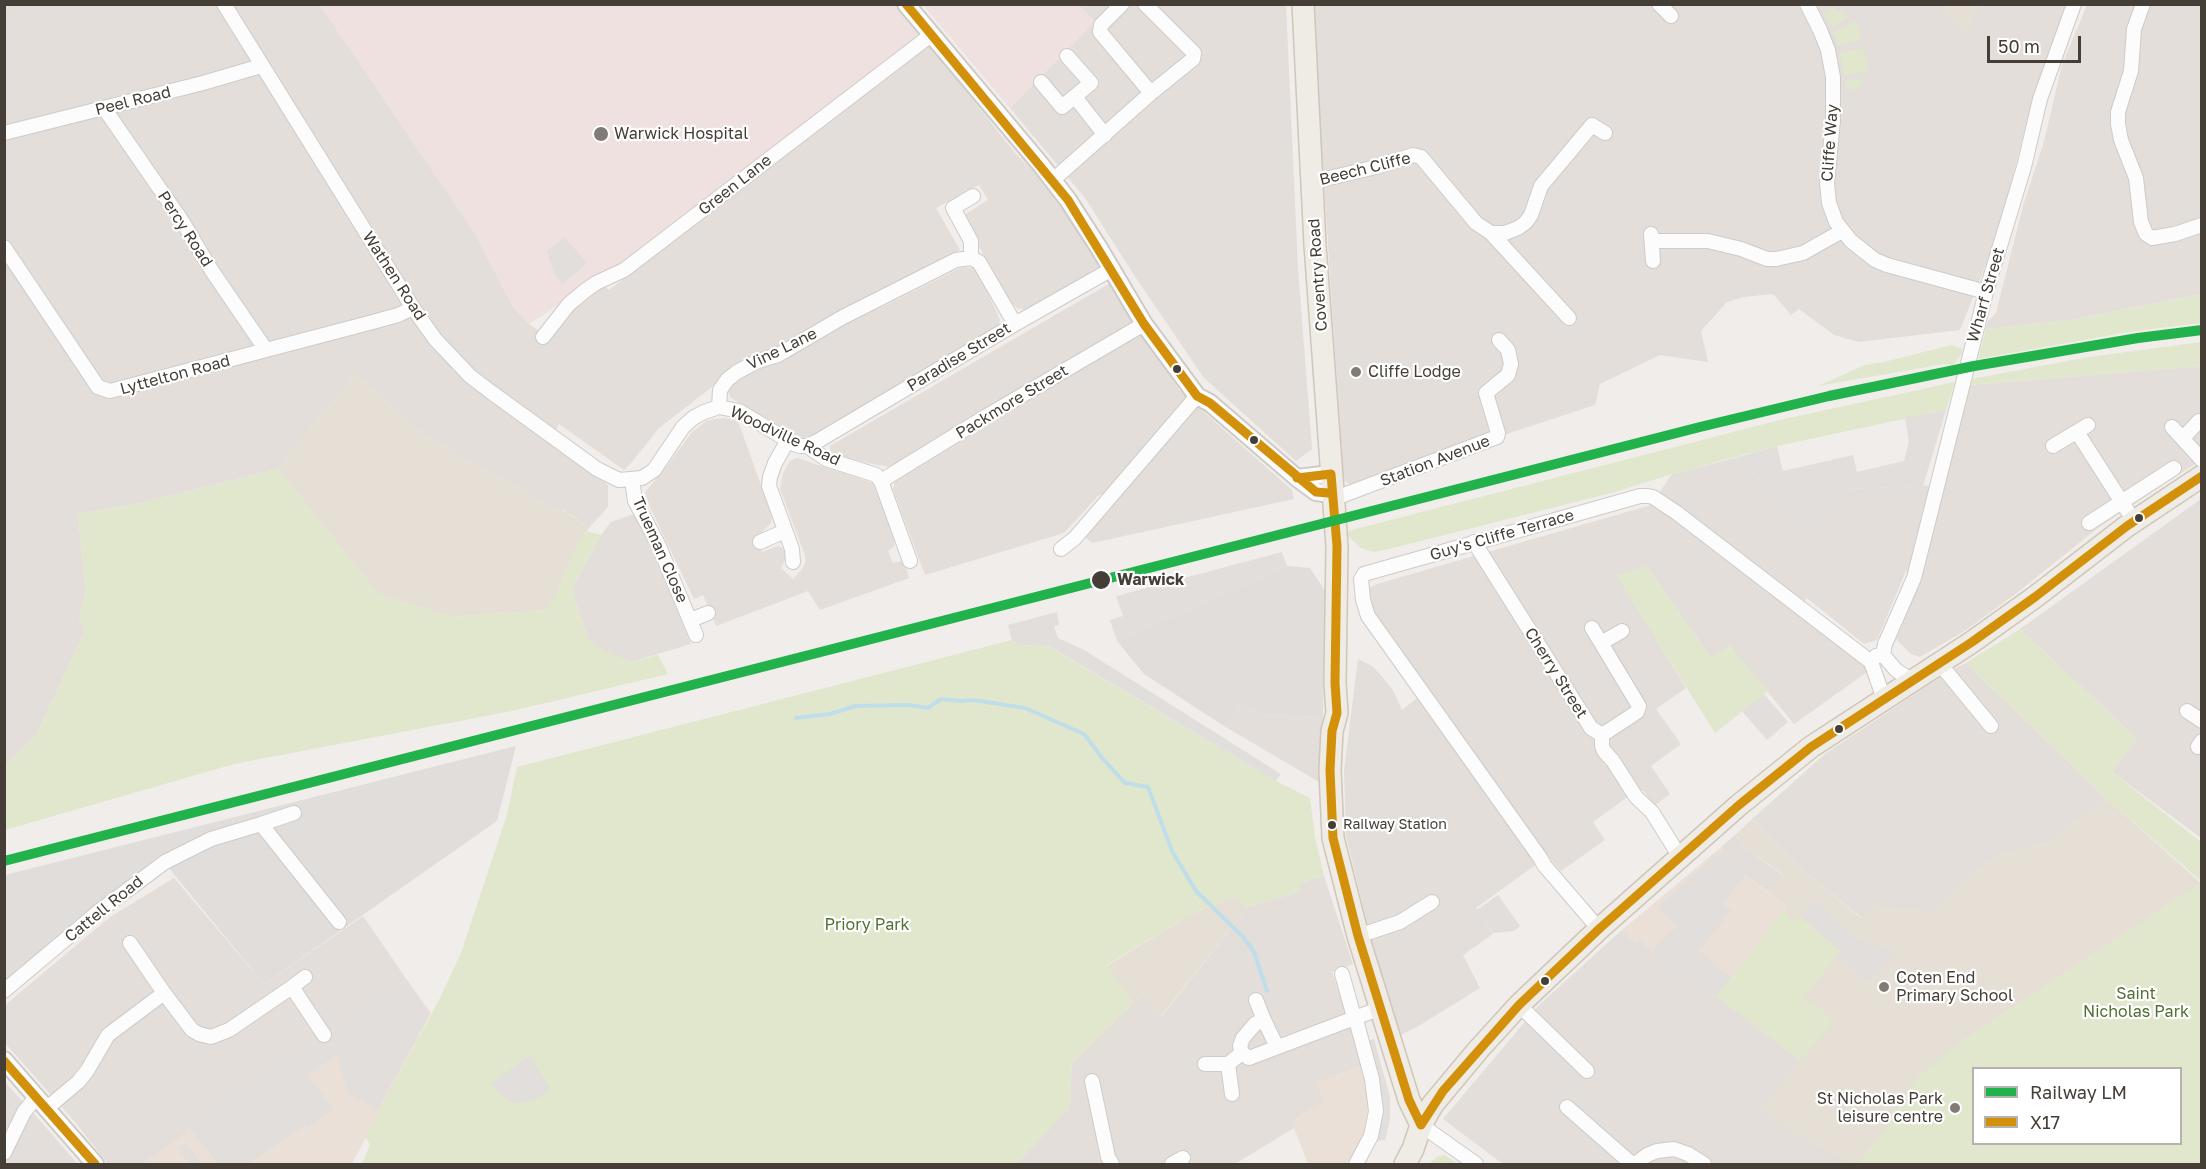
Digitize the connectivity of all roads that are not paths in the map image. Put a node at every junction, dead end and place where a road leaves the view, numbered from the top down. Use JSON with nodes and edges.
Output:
{"nodes":[{"id":1,"x":224,"y":4,"type":"edge"},
{"id":2,"x":906,"y":4,"type":"edge"},
{"id":3,"x":1122,"y":4,"type":"edge"},
{"id":4,"x":1145,"y":4,"type":"edge"},
{"id":5,"x":1303,"y":4,"type":"edge"},
{"id":6,"x":1659,"y":4,"type":"edge"},
{"id":7,"x":1807,"y":4,"type":"edge"},
{"id":8,"x":2074,"y":4,"type":"edge"},
{"id":9,"x":2143,"y":4,"type":"edge"},
{"id":10,"x":1671,"y":16,"type":"dead end"},
{"id":11,"x":932,"y":34,"type":"junction"},
{"id":12,"x":1067,"y":56,"type":"dead end"},
{"id":13,"x":261,"y":66,"type":"junction"},
{"id":14,"x":1041,"y":82,"type":"dead end"},
{"id":15,"x":1151,"y":93,"type":"junction"},
{"id":16,"x":1075,"y":97,"type":"junction"},
{"id":17,"x":104,"y":108,"type":"junction"},
{"id":18,"x":4,"y":133,"type":"edge"},
{"id":19,"x":1605,"y":133,"type":"dead end"},
{"id":20,"x":1105,"y":135,"type":"junction"},
{"id":21,"x":1053,"y":180,"type":"junction"},
{"id":22,"x":1312,"y":182,"type":"junction"},
{"id":23,"x":973,"y":196,"type":"dead end"},
{"id":24,"x":2202,"y":225,"type":"edge"},
{"id":25,"x":1842,"y":231,"type":"junction"},
{"id":26,"x":1491,"y":233,"type":"junction"},
{"id":27,"x":4,"y":247,"type":"edge"},
{"id":28,"x":971,"y":258,"type":"junction"},
{"id":29,"x":1653,"y":261,"type":"dead end"},
{"id":30,"x":1112,"y":269,"type":"junction"},
{"id":31,"x":1986,"y":292,"type":"junction"},
{"id":32,"x":413,"y":308,"type":"junction"},
{"id":33,"x":1569,"y":318,"type":"dead end"},
{"id":34,"x":1015,"y":324,"type":"junction"},
{"id":35,"x":1144,"y":324,"type":"junction"},
{"id":36,"x":543,"y":337,"type":"dead end"},
{"id":37,"x":1498,"y":340,"type":"dead end"},
{"id":38,"x":266,"y":350,"type":"junction"},
{"id":39,"x":1197,"y":396,"type":"junction"},
{"id":40,"x":719,"y":407,"type":"junction"},
{"id":41,"x":2199,"y":421,"type":"dead end"},
{"id":42,"x":2172,"y":427,"type":"dead end"},
{"id":43,"x":2183,"y":438,"type":"junction"},
{"id":44,"x":788,"y":441,"type":"junction"},
{"id":45,"x":807,"y":446,"type":"junction"},
{"id":46,"x":2053,"y":446,"type":"dead end"},
{"id":47,"x":2202,"y":460,"type":"edge"},
{"id":48,"x":2174,"y":468,"type":"dead end"},
{"id":49,"x":2202,"y":476,"type":"edge"},
{"id":50,"x":632,"y":480,"type":"junction"},
{"id":51,"x":881,"y":481,"type":"junction"},
{"id":52,"x":1332,"y":489,"type":"junction"},
{"id":53,"x":2123,"y":502,"type":"junction"},
{"id":54,"x":2134,"y":521,"type":"junction"},
{"id":55,"x":2089,"y":523,"type":"dead end"},
{"id":56,"x":786,"y":531,"type":"junction"},
{"id":57,"x":759,"y":542,"type":"dead end"},
{"id":58,"x":1474,"y":542,"type":"junction"},
{"id":59,"x":1061,"y":549,"type":"dead end"},
{"id":60,"x":905,"y":555,"type":"dead end"},
{"id":61,"x":793,"y":562,"type":"dead end"},
{"id":62,"x":708,"y":613,"type":"dead end"},
{"id":63,"x":691,"y":620,"type":"junction"},
{"id":64,"x":1592,"y":628,"type":"dead end"},
{"id":65,"x":1622,"y":631,"type":"dead end"},
{"id":66,"x":696,"y":635,"type":"dead end"},
{"id":67,"x":1601,"y":643,"type":"junction"},
{"id":68,"x":1877,"y":658,"type":"junction"},
{"id":69,"x":1940,"y":664,"type":"junction"},
{"id":70,"x":1912,"y":681,"type":"junction"},
{"id":71,"x":1884,"y":699,"type":"junction"},
{"id":72,"x":2187,"y":711,"type":"dead end"},
{"id":73,"x":2202,"y":721,"type":"edge"},
{"id":74,"x":1991,"y":726,"type":"dead end"},
{"id":75,"x":1602,"y":735,"type":"junction"},
{"id":76,"x":294,"y":813,"type":"dead end"},
{"id":77,"x":261,"y":824,"type":"junction"},
{"id":78,"x":1680,"y":856,"type":"junction"},
{"id":79,"x":1432,"y":902,"type":"dead end"},
{"id":80,"x":339,"y":922,"type":"dead end"},
{"id":81,"x":1599,"y":929,"type":"junction"},
{"id":82,"x":1358,"y":936,"type":"junction"},
{"id":83,"x":130,"y":944,"type":"dead end"},
{"id":84,"x":1342,"y":975,"type":"dead end"},
{"id":85,"x":305,"y":977,"type":"dead end"},
{"id":86,"x":292,"y":987,"type":"junction"},
{"id":87,"x":4,"y":991,"type":"edge"},
{"id":88,"x":164,"y":993,"type":"junction"},
{"id":89,"x":1256,"y":1000,"type":"dead end"},
{"id":90,"x":1519,"y":1005,"type":"junction"},
{"id":91,"x":1381,"y":1008,"type":"junction"},
{"id":92,"x":1264,"y":1020,"type":"junction"},
{"id":93,"x":1356,"y":1021,"type":"junction"},
{"id":94,"x":324,"y":1035,"type":"dead end"},
{"id":95,"x":1277,"y":1047,"type":"junction"},
{"id":96,"x":1242,"y":1053,"type":"junction"},
{"id":97,"x":4,"y":1060,"type":"edge"},
{"id":98,"x":1205,"y":1064,"type":"dead end"},
{"id":99,"x":1228,"y":1064,"type":"junction"},
{"id":100,"x":1587,"y":1071,"type":"dead end"},
{"id":101,"x":1092,"y":1081,"type":"dead end"},
{"id":102,"x":1232,"y":1094,"type":"dead end"},
{"id":103,"x":42,"y":1102,"type":"junction"},
{"id":104,"x":1567,"y":1107,"type":"dead end"},
{"id":105,"x":1421,"y":1125,"type":"junction"},
{"id":106,"x":4,"y":1153,"type":"edge"},
{"id":107,"x":1176,"y":1162,"type":"edge"},
{"id":108,"x":95,"y":1164,"type":"edge"},
{"id":109,"x":1112,"y":1164,"type":"edge"},
{"id":110,"x":1166,"y":1164,"type":"edge"},
{"id":111,"x":1356,"y":1164,"type":"edge"},
{"id":112,"x":1405,"y":1164,"type":"edge"},
{"id":113,"x":1476,"y":1164,"type":"edge"},
{"id":114,"x":1634,"y":1164,"type":"edge"},
{"id":115,"x":1704,"y":1164,"type":"edge"}],
"edges":[{"from":1,"to":13,"type":"street","name":"Wathen Road"},
{"from":2,"to":11,"type":"street"},
{"from":3,"to":15,"type":"street"},
{"from":4,"to":15,"type":"street"},
{"from":5,"to":22,"type":"main road","name":"Coventry Road"},
{"from":6,"to":10,"type":"street"},
{"from":7,"to":25,"type":"street","name":"Cliffe Way"},
{"from":8,"to":31,"type":"street","name":"Wharf Street"},
{"from":9,"to":24,"type":"street"},
{"from":11,"to":21,"type":"street"},
{"from":11,"to":36,"type":"street","name":"Green Lane"},
{"from":12,"to":16,"type":"street"},
{"from":13,"to":17,"type":"street","name":"Peel Road"},
{"from":13,"to":32,"type":"street","name":"Wathen Road"},
{"from":14,"to":16,"type":"street"},
{"from":15,"to":20,"type":"street"},
{"from":16,"to":20,"type":"street"},
{"from":17,"to":18,"type":"street","name":"Peel Road"},
{"from":17,"to":38,"type":"street","name":"Percy Road"},
{"from":19,"to":26,"type":"street"},
{"from":20,"to":21,"type":"street"},
{"from":21,"to":30,"type":"street"},
{"from":22,"to":26,"type":"street","name":"Beech Cliffe"},
{"from":22,"to":52,"type":"main road","name":"Coventry Road"},
{"from":23,"to":28,"type":"street"},
{"from":25,"to":29,"type":"street"},
{"from":25,"to":31,"type":"street","name":"Cliffe Way"},
{"from":26,"to":33,"type":"street","name":"Beech Cliffe"},
{"from":27,"to":38,"type":"street","name":"Lyttelton Road"},
{"from":28,"to":34,"type":"street"},
{"from":28,"to":40,"type":"street","name":"Vine Lane"},
{"from":30,"to":34,"type":"street","name":"Paradise Street"},
{"from":30,"to":35,"type":"street"},
{"from":31,"to":68,"type":"street","name":"Wharf Street"},
{"from":32,"to":38,"type":"street","name":"Lyttelton Road"},
{"from":32,"to":50,"type":"street","name":"Wathen Road"},
{"from":34,"to":45,"type":"street","name":"Paradise Street"},
{"from":35,"to":39,"type":"street"},
{"from":35,"to":51,"type":"street","name":"Packmore Street"},
{"from":37,"to":52,"type":"street","name":"Station Avenue"},
{"from":39,"to":52,"type":"street"},
{"from":39,"to":59,"type":"street"},
{"from":40,"to":44,"type":"street","name":"Woodville Road"},
{"from":40,"to":50,"type":"street"},
{"from":41,"to":43,"type":"street"},
{"from":42,"to":43,"type":"street"},
{"from":43,"to":47,"type":"street"},
{"from":44,"to":45,"type":"street","name":"Woodville Road"},
{"from":44,"to":56,"type":"street"},
{"from":45,"to":51,"type":"street","name":"Woodville Road"},
{"from":46,"to":53,"type":"street"},
{"from":48,"to":53,"type":"street"},
{"from":49,"to":54,"type":"main road"},
{"from":50,"to":63,"type":"street","name":"Trueman Close"},
{"from":51,"to":60,"type":"street"},
{"from":52,"to":82,"type":"main road","name":"Coventry Road"},
{"from":53,"to":54,"type":"street"},
{"from":53,"to":55,"type":"street"},
{"from":54,"to":69,"type":"main road"},
{"from":56,"to":57,"type":"street"},
{"from":56,"to":61,"type":"street"},
{"from":58,"to":68,"type":"street","name":"Guy's Cliffe Terrace"},
{"from":58,"to":75,"type":"street","name":"Cherry Street"},
{"from":58,"to":81,"type":"street","name":"Guy's Cliffe Terrace"},
{"from":62,"to":63,"type":"street","name":"Trueman Close"},
{"from":63,"to":66,"type":"street","name":"Trueman Close"},
{"from":64,"to":67,"type":"street"},
{"from":65,"to":67,"type":"street"},
{"from":67,"to":75,"type":"street"},
{"from":68,"to":70,"type":"street"},
{"from":68,"to":71,"type":"street"},
{"from":69,"to":70,"type":"main road"},
{"from":69,"to":74,"type":"street"},
{"from":70,"to":71,"type":"main road"},
{"from":71,"to":78,"type":"main road"},
{"from":72,"to":73,"type":"street"},
{"from":75,"to":78,"type":"street","name":"Cherry Street"},
{"from":76,"to":77,"type":"street","name":"Cattell Road"},
{"from":77,"to":80,"type":"street"},
{"from":77,"to":87,"type":"street","name":"Cattell Road"},
{"from":78,"to":81,"type":"main road"},
{"from":79,"to":82,"type":"street"},
{"from":81,"to":90,"type":"main road"},
{"from":82,"to":91,"type":"main road","name":"Coventry Road"},
{"from":83,"to":88,"type":"street"},
{"from":84,"to":93,"type":"street"},
{"from":85,"to":86,"type":"street"},
{"from":86,"to":88,"type":"street"},
{"from":86,"to":94,"type":"street"},
{"from":88,"to":103,"type":"street"},
{"from":89,"to":92,"type":"street"},
{"from":90,"to":100,"type":"street"},
{"from":90,"to":105,"type":"main road"},
{"from":91,"to":93,"type":"street"},
{"from":91,"to":105,"type":"main road","name":"Coventry Road"},
{"from":92,"to":95,"type":"street"},
{"from":92,"to":96,"type":"street"},
{"from":93,"to":95,"type":"street"},
{"from":93,"to":111,"type":"street"},
{"from":95,"to":96,"type":"street"},
{"from":96,"to":99,"type":"street"},
{"from":97,"to":103,"type":"street"},
{"from":98,"to":99,"type":"street"},
{"from":99,"to":102,"type":"street"},
{"from":101,"to":109,"type":"street"},
{"from":103,"to":106,"type":"street"},
{"from":103,"to":108,"type":"street"},
{"from":104,"to":114,"type":"street"},
{"from":105,"to":112,"type":"main road"},
{"from":105,"to":113,"type":"street"},
{"from":107,"to":110,"type":"street"},
{"from":114,"to":115,"type":"street"}]}
